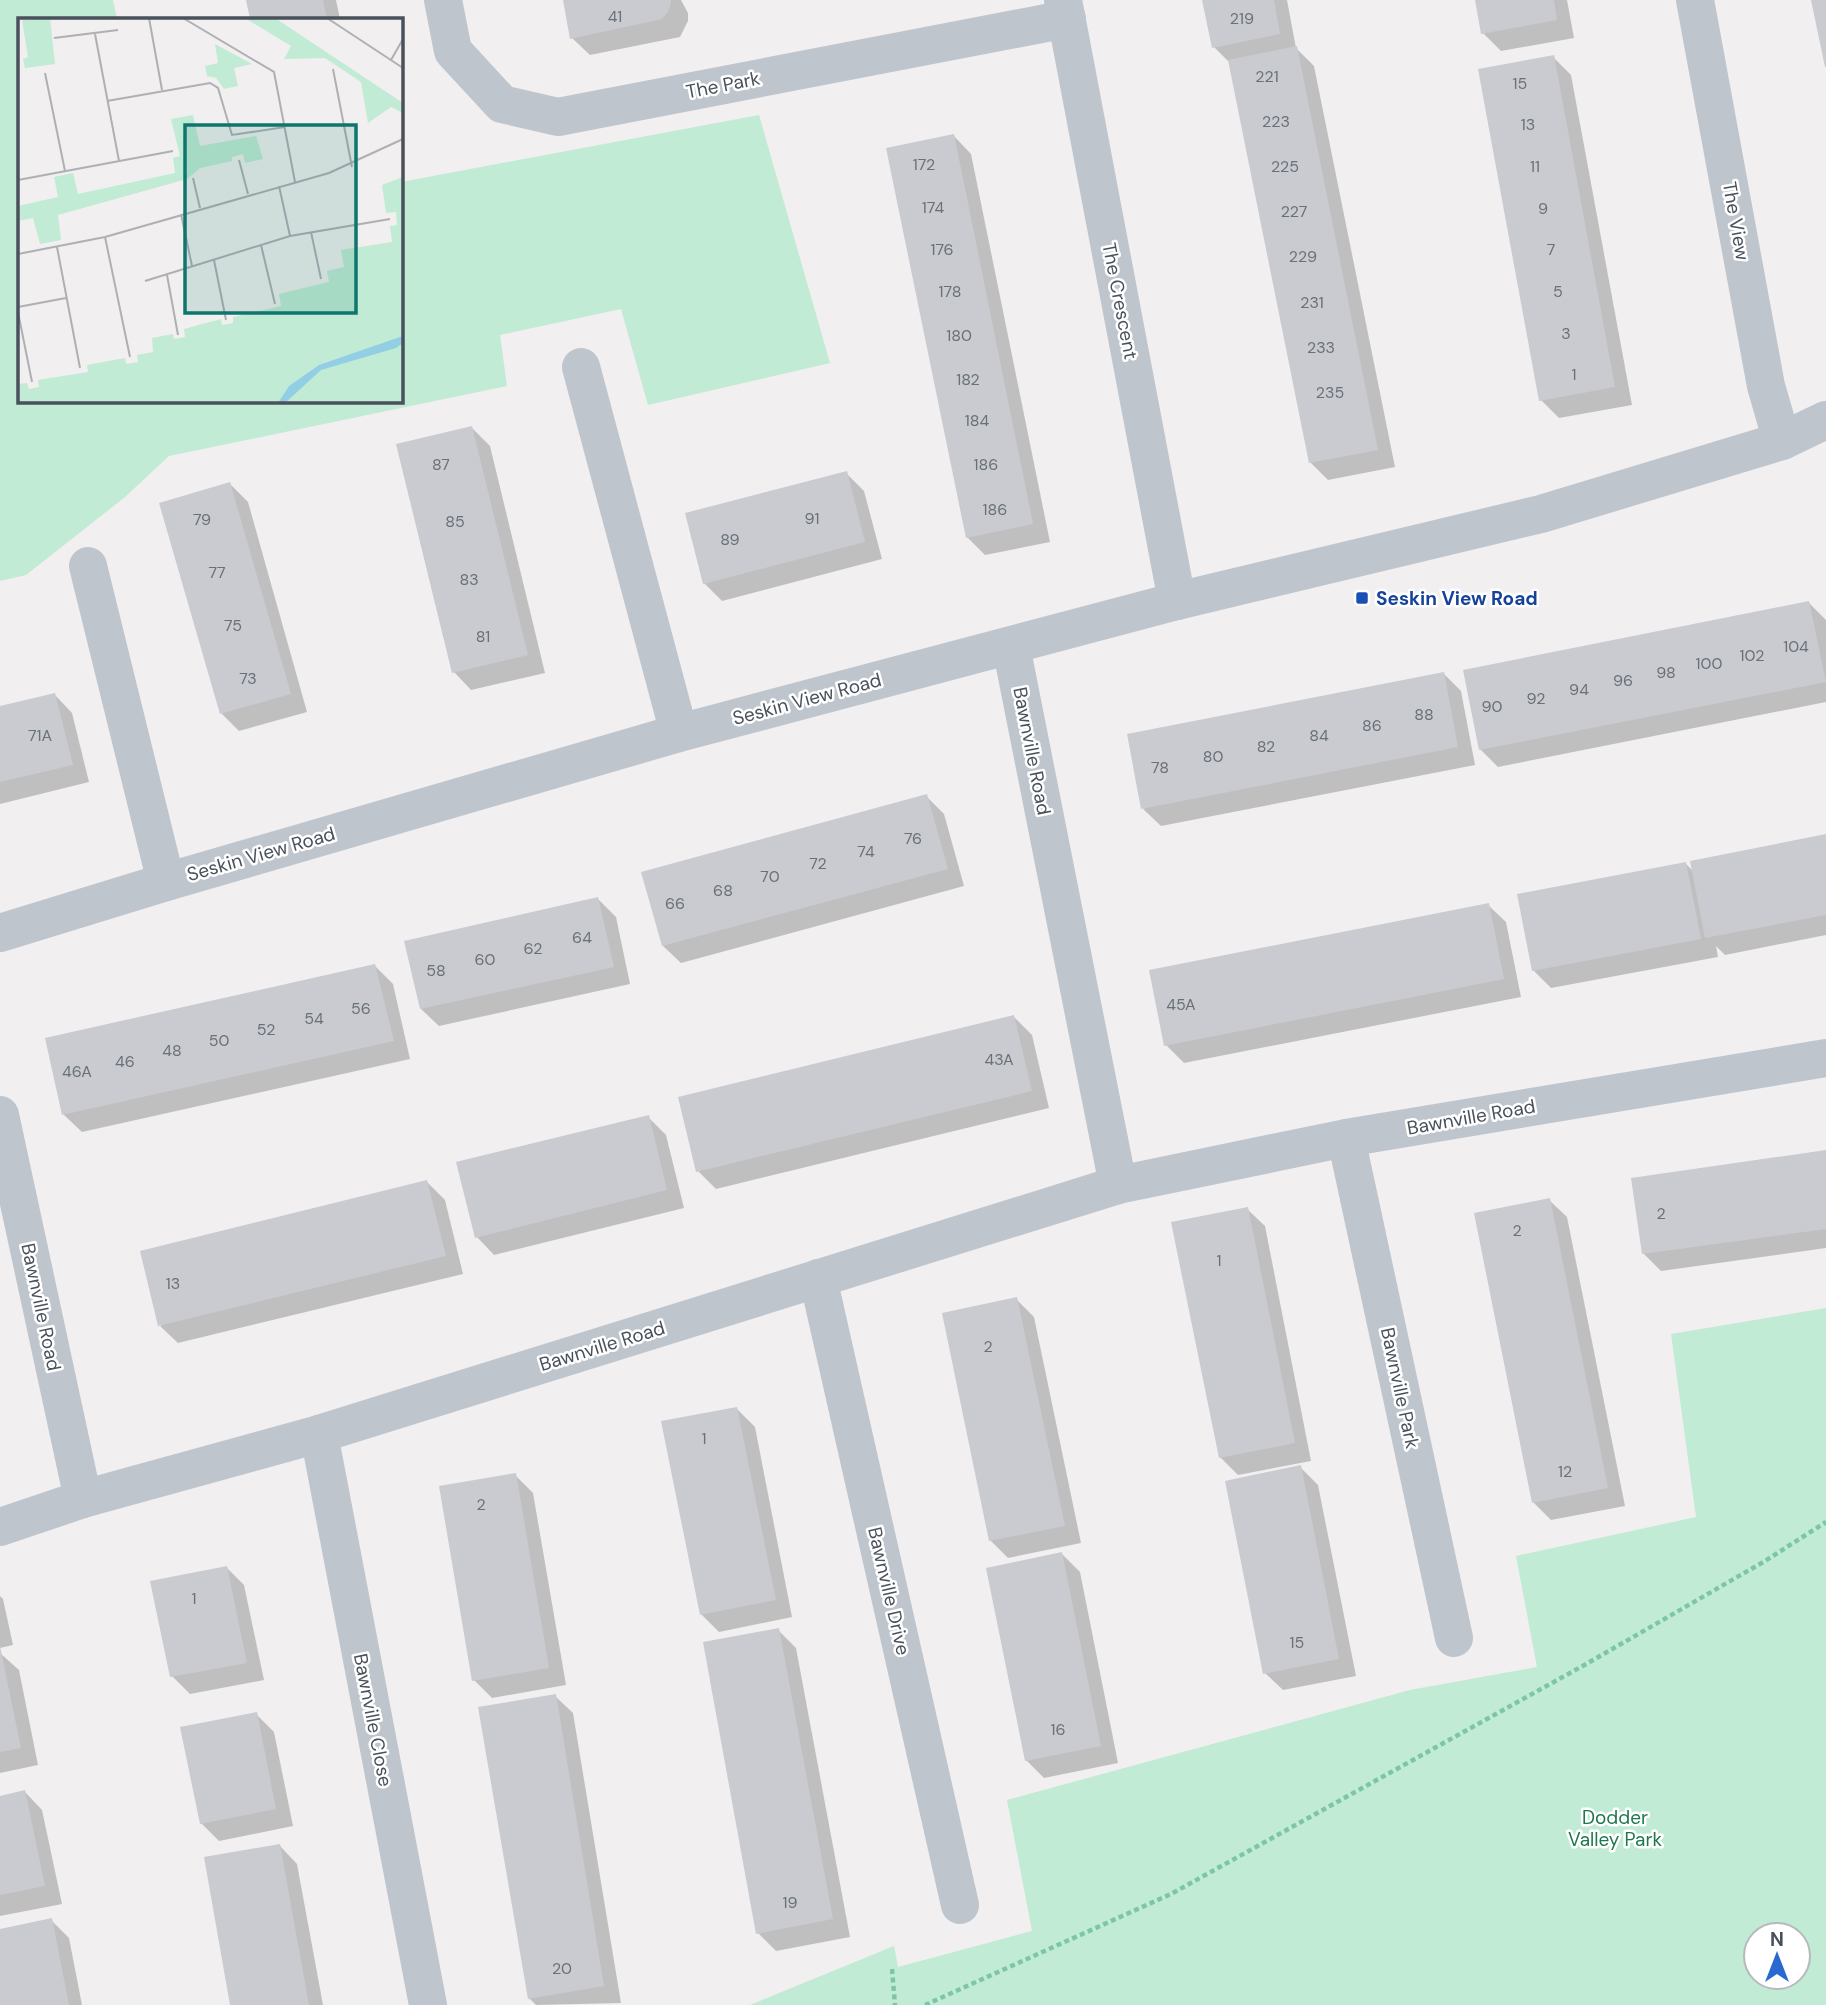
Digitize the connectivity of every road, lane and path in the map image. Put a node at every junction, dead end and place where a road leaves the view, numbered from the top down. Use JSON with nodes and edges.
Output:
{"nodes":[{"id":1,"x":443,"y":0,"type":"edge"},
{"id":2,"x":1695,"y":0,"type":"edge"},
{"id":3,"x":1065,"y":10,"type":"edge"},
{"id":4,"x":581,"y":367,"type":"dead end"},
{"id":5,"x":1826,"y":420,"type":"edge"},
{"id":6,"x":1782,"y":441,"type":"junction"},
{"id":7,"x":88,"y":566,"type":"dead end"},
{"id":8,"x":1177,"y":601,"type":"junction"},
{"id":9,"x":1011,"y":646,"type":"junction"},
{"id":10,"x":679,"y":733,"type":"junction"},
{"id":11,"x":166,"y":882,"type":"junction"},
{"id":12,"x":0,"y":933,"type":"edge"},
{"id":13,"x":1826,"y":1058,"type":"edge"},
{"id":14,"x":0,"y":1115,"type":"edge"},
{"id":15,"x":1346,"y":1138,"type":"junction"},
{"id":16,"x":1118,"y":1185,"type":"junction"},
{"id":17,"x":818,"y":1278,"type":"junction"},
{"id":18,"x":318,"y":1434,"type":"junction"},
{"id":19,"x":83,"y":1499,"type":"junction"},
{"id":20,"x":1826,"y":1522,"type":"edge"},
{"id":21,"x":0,"y":1527,"type":"edge"},
{"id":22,"x":1454,"y":1638,"type":"dead end"},
{"id":23,"x":960,"y":1905,"type":"dead end"},
{"id":24,"x":892,"y":1969,"type":"dead end"},
{"id":25,"x":428,"y":2005,"type":"edge"},
{"id":26,"x":895,"y":2005,"type":"edge"},
{"id":27,"x":925,"y":2005,"type":"edge"}],
"edges":[{"from":1,"to":3,"type":"street","name":"The Park"},
{"from":2,"to":6,"type":"street","name":"The View"},
{"from":3,"to":8,"type":"street","name":"The Crescent"},
{"from":4,"to":10,"type":"street"},
{"from":5,"to":6,"type":"street","name":"Seskin View Road"},
{"from":6,"to":8,"type":"street","name":"Seskin View Road"},
{"from":7,"to":11,"type":"street","name":"Seskin View Road"},
{"from":8,"to":9,"type":"street","name":"Seskin View Road"},
{"from":9,"to":10,"type":"street","name":"Seskin View Road"},
{"from":9,"to":16,"type":"street","name":"Bawnville Road"},
{"from":10,"to":11,"type":"street","name":"Seskin View Road"},
{"from":11,"to":12,"type":"street","name":"Seskin View Road"},
{"from":13,"to":15,"type":"street","name":"Bawnville Road"},
{"from":14,"to":19,"type":"street","name":"Bawnville Road"},
{"from":15,"to":16,"type":"street","name":"Bawnville Road"},
{"from":15,"to":22,"type":"street","name":"Bawnville Park"},
{"from":16,"to":17,"type":"street","name":"Bawnville Road"},
{"from":17,"to":18,"type":"street","name":"Bawnville Road"},
{"from":17,"to":23,"type":"street","name":"Bawnville Drive"},
{"from":18,"to":19,"type":"street","name":"Bawnville Road"},
{"from":18,"to":25,"type":"street","name":"Bawnville Close"},
{"from":19,"to":21,"type":"street","name":"Bawnville Road"},
{"from":20,"to":27,"type":"path"},
{"from":24,"to":26,"type":"path"}]}
